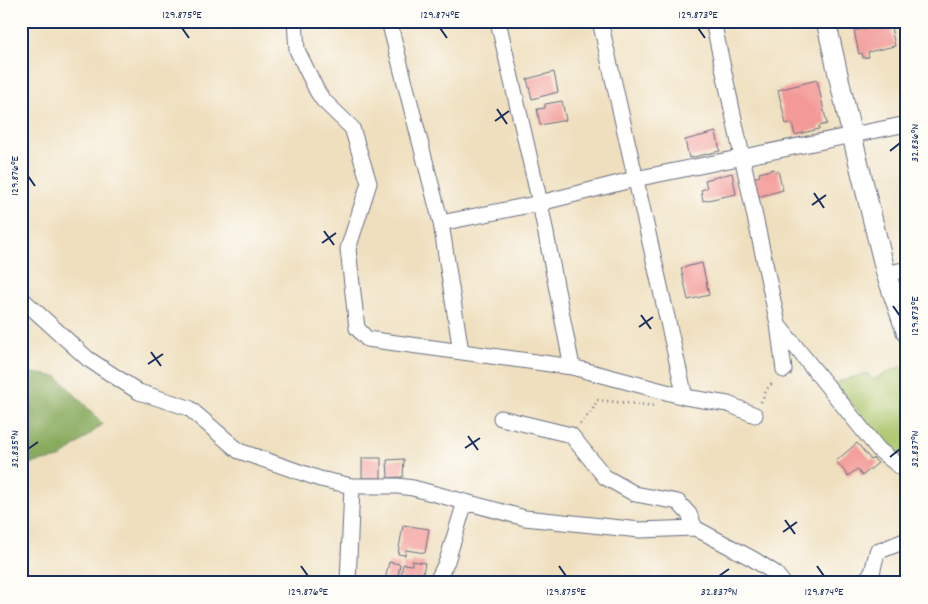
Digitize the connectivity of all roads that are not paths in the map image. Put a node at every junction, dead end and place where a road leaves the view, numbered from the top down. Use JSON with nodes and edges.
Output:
{"nodes":[{"id":1,"x":295,"y":21,"type":"edge"},
{"id":2,"x":388,"y":21,"type":"edge"},
{"id":3,"x":498,"y":21,"type":"edge"},
{"id":4,"x":600,"y":21,"type":"edge"},
{"id":5,"x":712,"y":21,"type":"edge"},
{"id":6,"x":826,"y":21,"type":"edge"},
{"id":7,"x":907,"y":124,"type":"edge"},
{"id":8,"x":852,"y":136,"type":"junction"},
{"id":9,"x":743,"y":157,"type":"junction"},
{"id":10,"x":635,"y":179,"type":"junction"},
{"id":11,"x":540,"y":203,"type":"junction"},
{"id":12,"x":441,"y":223,"type":"junction"},
{"id":13,"x":907,"y":269,"type":"edge"},
{"id":14,"x":886,"y":274,"type":"junction"},
{"id":15,"x":21,"y":298,"type":"edge"},
{"id":16,"x":778,"y":324,"type":"junction"},
{"id":17,"x":907,"y":334,"type":"edge"},
{"id":18,"x":461,"y":352,"type":"junction"},
{"id":19,"x":572,"y":367,"type":"junction"},
{"id":20,"x":784,"y":370,"type":"road end"},
{"id":21,"x":684,"y":398,"type":"junction"},
{"id":22,"x":755,"y":415,"type":"road end"},
{"id":23,"x":501,"y":418,"type":"dead end"},
{"id":24,"x":907,"y":472,"type":"edge"},
{"id":25,"x":352,"y":486,"type":"junction"},
{"id":26,"x":465,"y":502,"type":"junction"},
{"id":27,"x":695,"y":528,"type":"junction"},
{"id":28,"x":907,"y":540,"type":"edge"},
{"id":29,"x":348,"y":583,"type":"edge"},
{"id":30,"x":436,"y":583,"type":"edge"},
{"id":31,"x":783,"y":583,"type":"edge"},
{"id":32,"x":862,"y":583,"type":"edge"}],
"edges":[{"from":1,"to":18,"type":"street"},
{"from":2,"to":12,"type":"street"},
{"from":3,"to":11,"type":"street"},
{"from":4,"to":10,"type":"street"},
{"from":5,"to":9,"type":"street"},
{"from":6,"to":8,"type":"street"},
{"from":7,"to":8,"type":"street"},
{"from":8,"to":9,"type":"street"},
{"from":8,"to":14,"type":"street"},
{"from":9,"to":10,"type":"street"},
{"from":9,"to":16,"type":"street"},
{"from":10,"to":11,"type":"street"},
{"from":10,"to":21,"type":"street"},
{"from":11,"to":12,"type":"street"},
{"from":11,"to":19,"type":"street"},
{"from":12,"to":18,"type":"street"},
{"from":13,"to":14,"type":"street"},
{"from":14,"to":17,"type":"street"},
{"from":15,"to":25,"type":"street"},
{"from":16,"to":20,"type":"street"},
{"from":16,"to":24,"type":"street"},
{"from":18,"to":19,"type":"street"},
{"from":19,"to":21,"type":"street"},
{"from":21,"to":22,"type":"street"},
{"from":23,"to":27,"type":"street"},
{"from":25,"to":26,"type":"street"},
{"from":25,"to":29,"type":"street"},
{"from":26,"to":27,"type":"street"},
{"from":26,"to":30,"type":"street"},
{"from":27,"to":31,"type":"street"},
{"from":28,"to":32,"type":"street"}]}
